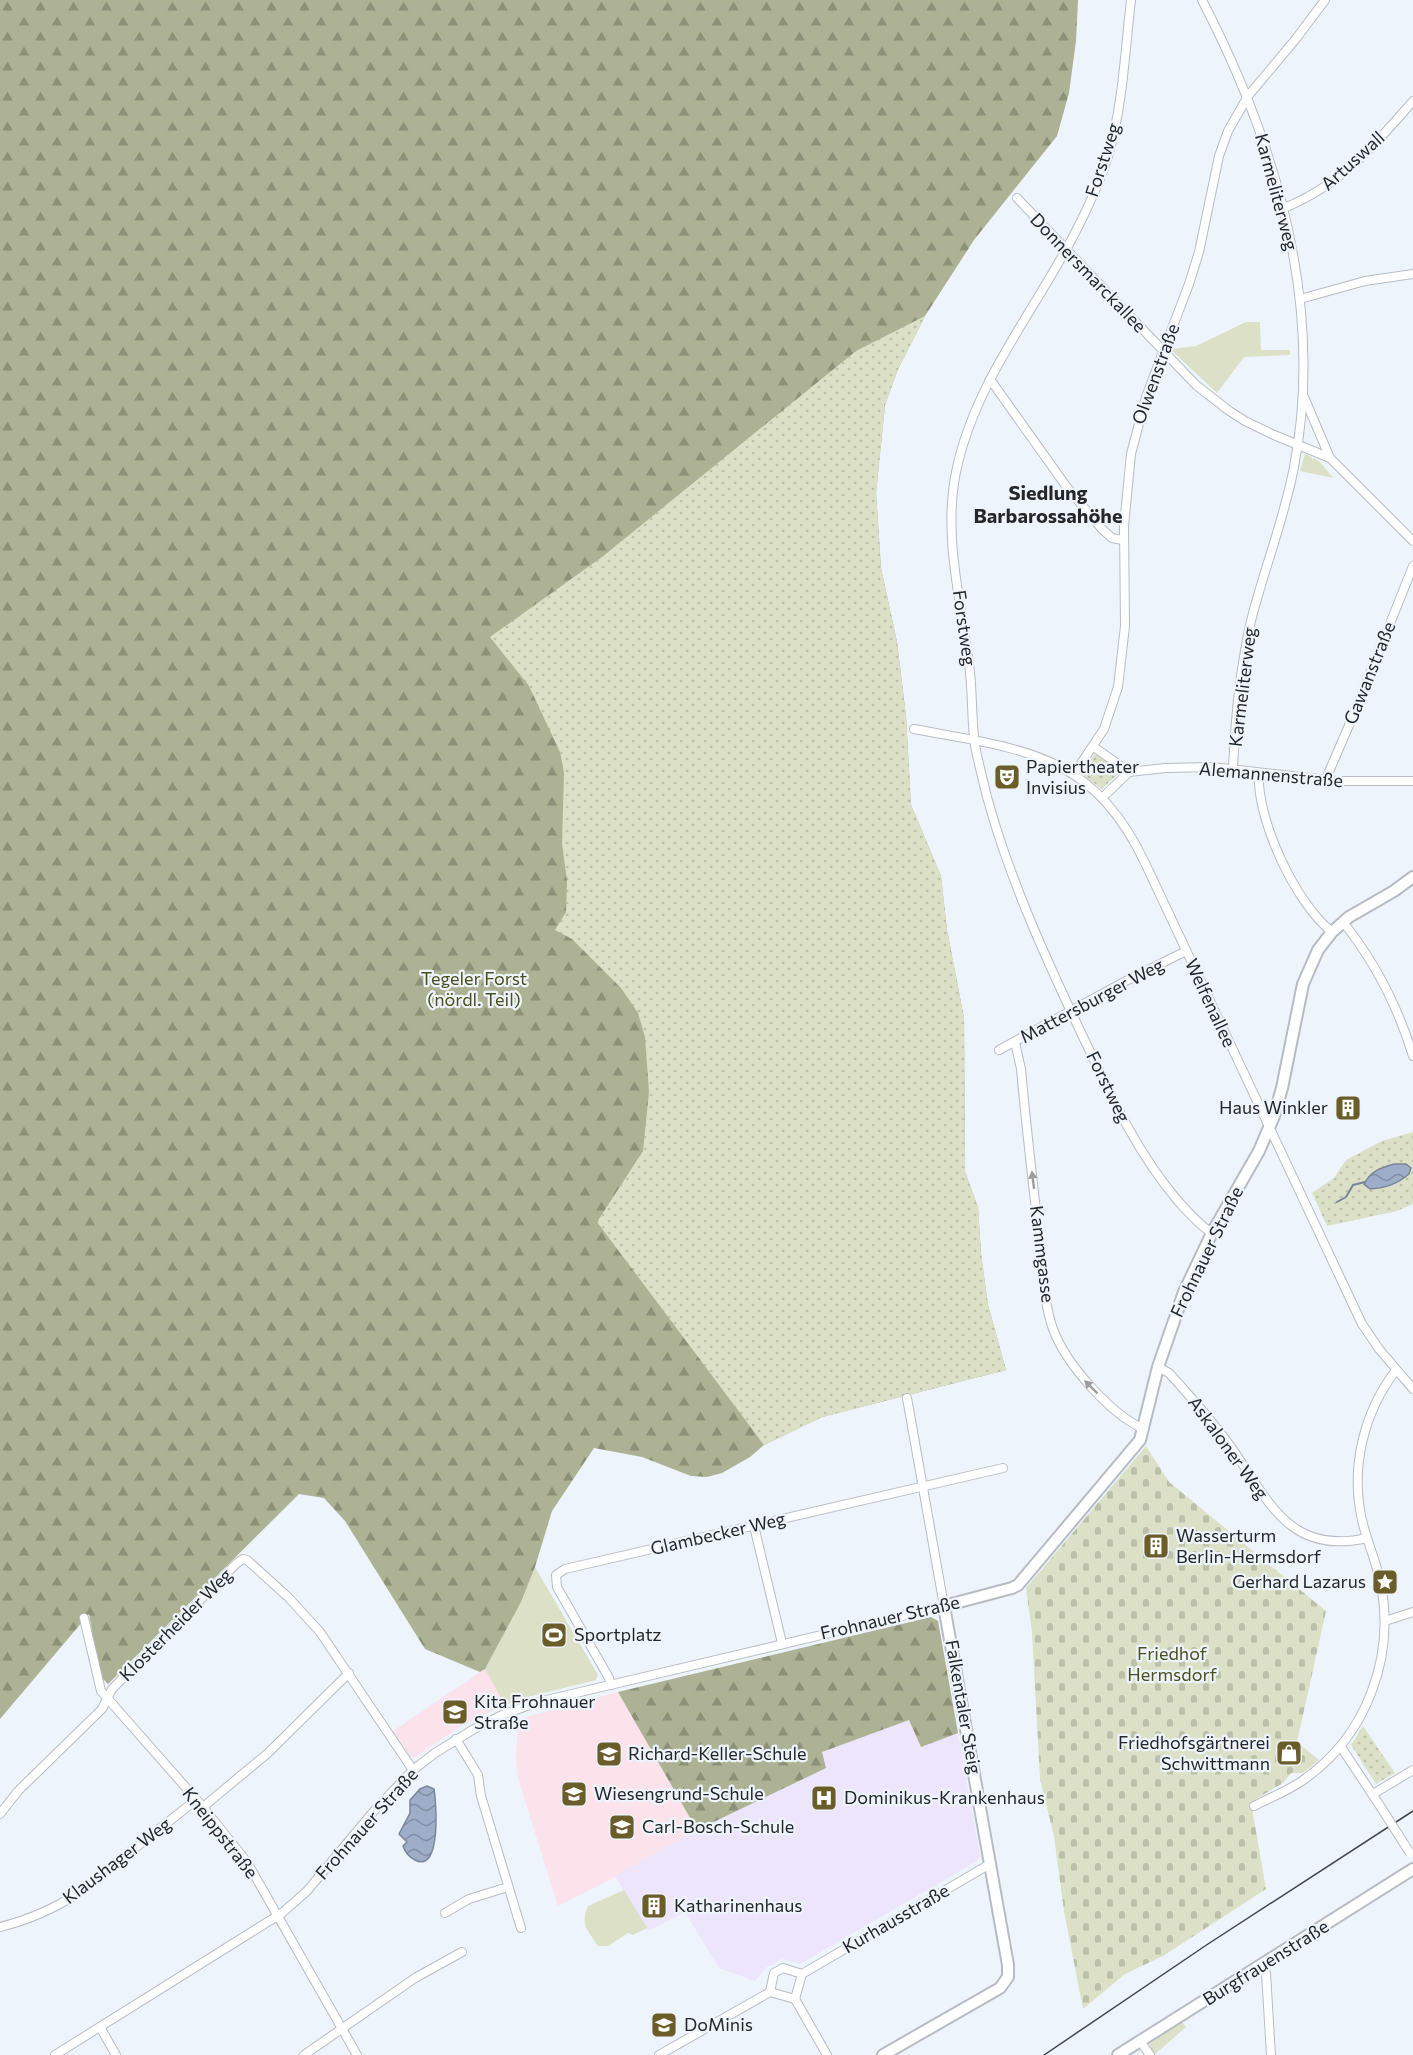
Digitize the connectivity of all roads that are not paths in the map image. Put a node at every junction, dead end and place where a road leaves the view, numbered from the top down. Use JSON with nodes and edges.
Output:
{"nodes":[{"id":1,"x":1131,"y":0,"type":"edge"},
{"id":2,"x":1202,"y":0,"type":"edge"},
{"id":3,"x":1325,"y":0,"type":"edge"},
{"id":4,"x":1248,"y":96,"type":"junction"},
{"id":5,"x":1413,"y":101,"type":"edge"},
{"id":6,"x":1017,"y":198,"type":"dead end"},
{"id":7,"x":1284,"y":207,"type":"junction"},
{"id":8,"x":1066,"y":250,"type":"junction"},
{"id":9,"x":1413,"y":274,"type":"edge"},
{"id":10,"x":1300,"y":300,"type":"junction"},
{"id":11,"x":1162,"y":351,"type":"junction"},
{"id":12,"x":989,"y":381,"type":"junction"},
{"id":13,"x":1303,"y":395,"type":"junction"},
{"id":14,"x":1298,"y":445,"type":"junction"},
{"id":15,"x":1330,"y":458,"type":"junction"},
{"id":16,"x":1123,"y":540,"type":"junction"},
{"id":17,"x":1413,"y":541,"type":"edge"},
{"id":18,"x":1413,"y":566,"type":"edge"},
{"id":19,"x":914,"y":729,"type":"dead end"},
{"id":20,"x":975,"y":741,"type":"junction"},
{"id":21,"x":1094,"y":747,"type":"junction"},
{"id":22,"x":1233,"y":769,"type":"junction"},
{"id":23,"x":1129,"y":772,"type":"junction"},
{"id":24,"x":1259,"y":773,"type":"junction"},
{"id":25,"x":1074,"y":774,"type":"junction"},
{"id":26,"x":1327,"y":781,"type":"junction"},
{"id":27,"x":1413,"y":781,"type":"edge"},
{"id":28,"x":1103,"y":797,"type":"junction"},
{"id":29,"x":1413,"y":877,"type":"edge"},
{"id":30,"x":1343,"y":922,"type":"junction"},
{"id":31,"x":1332,"y":932,"type":"junction"},
{"id":32,"x":1186,"y":951,"type":"junction"},
{"id":33,"x":1071,"y":1011,"type":"junction"},
{"id":34,"x":1015,"y":1042,"type":"junction"},
{"id":35,"x":999,"y":1050,"type":"dead end"},
{"id":36,"x":1413,"y":1056,"type":"edge"},
{"id":37,"x":1270,"y":1128,"type":"junction"},
{"id":38,"x":1212,"y":1233,"type":"junction"},
{"id":39,"x":1158,"y":1367,"type":"junction"},
{"id":40,"x":1396,"y":1370,"type":"junction"},
{"id":41,"x":1413,"y":1389,"type":"edge"},
{"id":42,"x":907,"y":1398,"type":"dead end"},
{"id":43,"x":1144,"y":1429,"type":"junction"},
{"id":44,"x":1003,"y":1468,"type":"dead end"},
{"id":45,"x":923,"y":1487,"type":"junction"},
{"id":46,"x":754,"y":1526,"type":"junction"},
{"id":47,"x":1367,"y":1538,"type":"junction"},
{"id":48,"x":944,"y":1606,"type":"junction"},
{"id":49,"x":1413,"y":1612,"type":"edge"},
{"id":50,"x":84,"y":1618,"type":"dead end"},
{"id":51,"x":1385,"y":1621,"type":"junction"},
{"id":52,"x":782,"y":1643,"type":"junction"},
{"id":53,"x":349,"y":1673,"type":"junction"},
{"id":54,"x":611,"y":1685,"type":"junction"},
{"id":55,"x":107,"y":1699,"type":"junction"},
{"id":56,"x":456,"y":1739,"type":"junction"},
{"id":57,"x":1341,"y":1747,"type":"junction"},
{"id":58,"x":413,"y":1770,"type":"junction"},
{"id":59,"x":1413,"y":1770,"type":"edge"},
{"id":60,"x":1373,"y":1794,"type":"junction"},
{"id":61,"x":196,"y":1800,"type":"junction"},
{"id":62,"x":1254,"y":1806,"type":"dead end"},
{"id":63,"x":203,"y":1807,"type":"junction"},
{"id":64,"x":0,"y":1814,"type":"edge"},
{"id":65,"x":1412,"y":1855,"type":"edge"},
{"id":66,"x":990,"y":1864,"type":"junction"},
{"id":67,"x":1413,"y":1869,"type":"edge"},
{"id":68,"x":508,"y":1887,"type":"junction"},
{"id":69,"x":445,"y":1913,"type":"dead end"},
{"id":70,"x":278,"y":1917,"type":"junction"},
{"id":71,"x":0,"y":1927,"type":"edge"},
{"id":72,"x":521,"y":1928,"type":"dead end"},
{"id":73,"x":462,"y":1952,"type":"dead end"},
{"id":74,"x":1262,"y":1965,"type":"junction"},
{"id":75,"x":801,"y":1974,"type":"junction"},
{"id":76,"x":770,"y":1992,"type":"junction"},
{"id":77,"x":795,"y":1999,"type":"junction"},
{"id":78,"x":100,"y":2027,"type":"junction"},
{"id":79,"x":342,"y":2030,"type":"junction"},
{"id":80,"x":1140,"y":2041,"type":"junction"},
{"id":81,"x":55,"y":2055,"type":"edge"},
{"id":82,"x":116,"y":2055,"type":"edge"},
{"id":83,"x":304,"y":2055,"type":"edge"},
{"id":84,"x":357,"y":2055,"type":"edge"},
{"id":85,"x":660,"y":2055,"type":"edge"},
{"id":86,"x":827,"y":2055,"type":"edge"},
{"id":87,"x":883,"y":2055,"type":"edge"},
{"id":88,"x":1118,"y":2055,"type":"edge"},
{"id":89,"x":1150,"y":2055,"type":"edge"},
{"id":90,"x":1270,"y":2055,"type":"edge"}],
"edges":[{"from":1,"to":8,"type":"street","name":"Forstweg"},
{"from":2,"to":4,"type":"street","name":"Karmeliterweg"},
{"from":3,"to":4,"type":"street","name":"Olwenstraße"},
{"from":4,"to":7,"type":"street","name":"Karmeliterweg"},
{"from":4,"to":11,"type":"street","name":"Olwenstraße"},
{"from":5,"to":7,"type":"street","name":"Artuswall"},
{"from":6,"to":8,"type":"street","name":"Donnersmarckallee"},
{"from":7,"to":10,"type":"street","name":"Karmeliterweg"},
{"from":8,"to":11,"type":"street","name":"Donnersmarckallee"},
{"from":8,"to":12,"type":"street","name":"Forstweg"},
{"from":9,"to":10,"type":"street"},
{"from":10,"to":13,"type":"street","name":"Karmeliterweg"},
{"from":11,"to":14,"type":"street","name":"Donnersmarckallee"},
{"from":11,"to":16,"type":"street","name":"Olwenstraße"},
{"from":12,"to":16,"type":"street"},
{"from":12,"to":20,"type":"street","name":"Forstweg"},
{"from":13,"to":14,"type":"street","name":"Karmeliterweg"},
{"from":13,"to":15,"type":"street","name":"Karmeliterweg"},
{"from":14,"to":15,"type":"street","name":"Donnersmarckallee"},
{"from":14,"to":22,"type":"street","name":"Karmeliterweg"},
{"from":15,"to":17,"type":"street","name":"Donnersmarckallee"},
{"from":16,"to":21,"type":"street","name":"Olwenstraße"},
{"from":18,"to":26,"type":"street","name":"Gawanstraße"},
{"from":19,"to":20,"type":"street","name":"Welfenallee"},
{"from":20,"to":25,"type":"street","name":"Welfenallee"},
{"from":20,"to":33,"type":"street","name":"Forstweg"},
{"from":21,"to":23,"type":"street"},
{"from":21,"to":25,"type":"street","name":"Olwenstraße"},
{"from":22,"to":23,"type":"street","name":"Alemannenstraße"},
{"from":22,"to":24,"type":"street","name":"Alemannenstraße"},
{"from":23,"to":28,"type":"street"},
{"from":24,"to":26,"type":"street","name":"Alemannenstraße"},
{"from":24,"to":31,"type":"street"},
{"from":25,"to":28,"type":"street","name":"Welfenallee"},
{"from":26,"to":27,"type":"street","name":"Alemannenstraße"},
{"from":28,"to":32,"type":"street","name":"Welfenallee"},
{"from":29,"to":30,"type":"street","name":"Frohnauer Straße"},
{"from":30,"to":31,"type":"street","name":"Frohnauer Straße"},
{"from":30,"to":36,"type":"street"},
{"from":31,"to":37,"type":"street","name":"Frohnauer Straße"},
{"from":32,"to":33,"type":"street","name":"Mattersburger Weg"},
{"from":32,"to":37,"type":"street","name":"Welfenallee"},
{"from":33,"to":34,"type":"street","name":"Mattersburger Weg"},
{"from":33,"to":38,"type":"street","name":"Forstweg"},
{"from":34,"to":35,"type":"street","name":"Mattersburger Weg"},
{"from":43,"to":34,"type":"street","name":"Kammgasse","one_way":true},
{"from":37,"to":38,"type":"street","name":"Frohnauer Straße"},
{"from":37,"to":40,"type":"street","name":"Welfenallee"},
{"from":38,"to":39,"type":"street","name":"Frohnauer Straße"},
{"from":39,"to":43,"type":"street","name":"Frohnauer Straße"},
{"from":39,"to":47,"type":"street","name":"Askaloner Weg"},
{"from":40,"to":41,"type":"street","name":"Welfenallee"},
{"from":40,"to":47,"type":"street"},
{"from":42,"to":45,"type":"street","name":"Falkentaler Steig"},
{"from":43,"to":48,"type":"street","name":"Frohnauer Straße"},
{"from":44,"to":45,"type":"street","name":"Glambecker Weg"},
{"from":45,"to":46,"type":"street","name":"Glambecker Weg"},
{"from":45,"to":48,"type":"street","name":"Falkentaler Steig"},
{"from":46,"to":52,"type":"street"},
{"from":46,"to":54,"type":"street","name":"Glambecker Weg"},
{"from":47,"to":51,"type":"street"},
{"from":48,"to":52,"type":"street","name":"Frohnauer Straße"},
{"from":48,"to":66,"type":"street","name":"Falkentaler Steig"},
{"from":49,"to":51,"type":"street"},
{"from":50,"to":55,"type":"street","name":"Kneippstraße"},
{"from":51,"to":57,"type":"street"},
{"from":52,"to":54,"type":"street","name":"Frohnauer Straße"},
{"from":53,"to":55,"type":"street","name":"Klosterheider Weg"},
{"from":53,"to":58,"type":"street","name":"Klosterheider Weg"},
{"from":53,"to":63,"type":"street"},
{"from":54,"to":56,"type":"street","name":"Frohnauer Straße"},
{"from":55,"to":61,"type":"street","name":"Kneippstraße"},
{"from":55,"to":64,"type":"street","name":"Klosterheider Weg"},
{"from":56,"to":58,"type":"street","name":"Frohnauer Straße"},
{"from":56,"to":68,"type":"street"},
{"from":57,"to":60,"type":"street"},
{"from":57,"to":62,"type":"street"},
{"from":58,"to":70,"type":"street","name":"Frohnauer Straße"},
{"from":59,"to":60,"type":"street"},
{"from":60,"to":65,"type":"street","bridge":true},
{"from":61,"to":63,"type":"street","name":"Kneippstraße"},
{"from":61,"to":71,"type":"street","name":"Klaushager Weg"},
{"from":63,"to":70,"type":"street","name":"Kneippstraße"},
{"from":66,"to":75,"type":"street","name":"Kurhausstraße"},
{"from":66,"to":87,"type":"street","name":"Falkentaler Steig"},
{"from":67,"to":74,"type":"street","name":"Burgfrauenstraße"},
{"from":68,"to":69,"type":"street"},
{"from":68,"to":72,"type":"street"},
{"from":70,"to":78,"type":"street","name":"Frohnauer Straße"},
{"from":70,"to":79,"type":"street","name":"Kneippstraße"},
{"from":73,"to":79,"type":"street"},
{"from":74,"to":80,"type":"street","name":"Burgfrauenstraße"},
{"from":74,"to":90,"type":"street"},
{"from":75,"to":76,"type":"street"},
{"from":75,"to":77,"type":"street"},
{"from":76,"to":77,"type":"street"},
{"from":76,"to":85,"type":"street"},
{"from":77,"to":86,"type":"street"},
{"from":78,"to":81,"type":"street","name":"Frohnauer Straße"},
{"from":78,"to":82,"type":"street"},
{"from":79,"to":83,"type":"street"},
{"from":79,"to":84,"type":"street","name":"Kneippstraße"},
{"from":80,"to":88,"type":"street","name":"Burgfrauenstraße"},
{"from":80,"to":89,"type":"street"}]}
